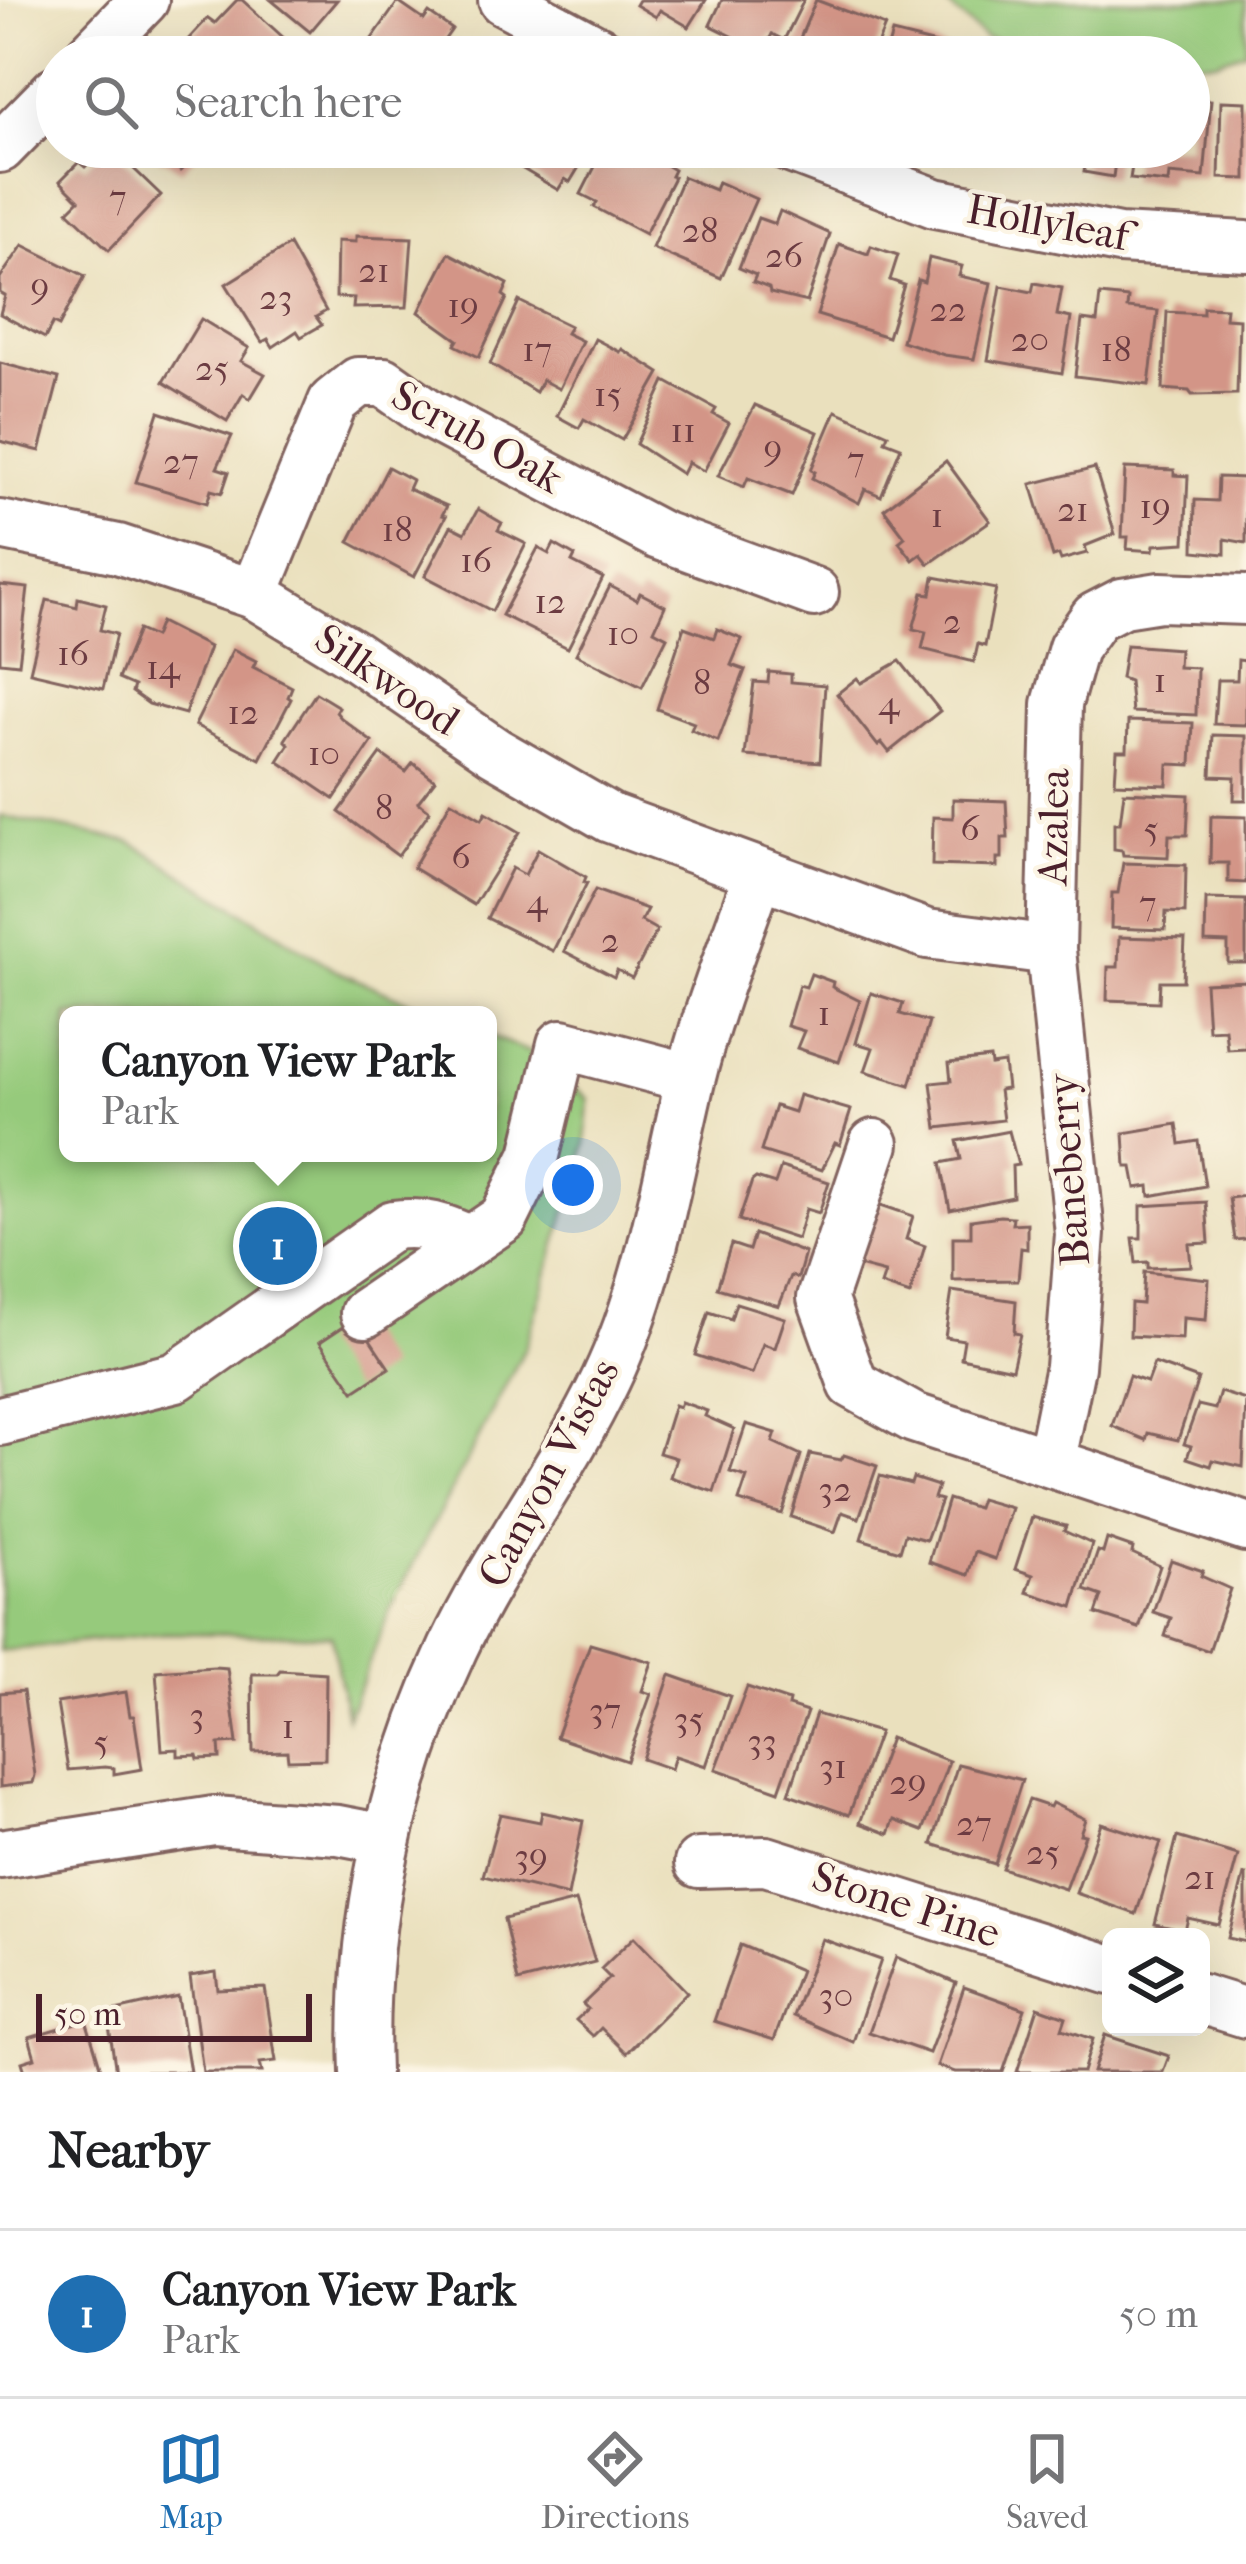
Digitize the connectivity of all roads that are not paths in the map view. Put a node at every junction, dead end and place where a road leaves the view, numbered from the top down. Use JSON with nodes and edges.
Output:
{"nodes":[{"id":1,"x":144,"y":0,"type":"edge"},
{"id":2,"x":503,"y":0,"type":"edge"},
{"id":3,"x":109,"y":36,"type":"edge"},
{"id":4,"x":571,"y":36,"type":"edge"},
{"id":5,"x":36,"y":111,"type":"edge"},
{"id":6,"x":0,"y":148,"type":"edge"},
{"id":7,"x":843,"y":168,"type":"edge"},
{"id":8,"x":1246,"y":245,"type":"edge"},
{"id":9,"x":0,"y":526,"type":"edge"},
{"id":10,"x":814,"y":592,"type":"dead end"},
{"id":11,"x":254,"y":594,"type":"junction"},
{"id":12,"x":1246,"y":600,"type":"edge"},
{"id":13,"x":759,"y":873,"type":"junction"},
{"id":14,"x":1051,"y":950,"type":"junction"},
{"id":15,"x":690,"y":1078,"type":"junction"},
{"id":16,"x":874,"y":1144,"type":"dead end"},
{"id":17,"x":471,"y":1241,"type":"junction"},
{"id":18,"x":365,"y":1313,"type":"dead end"},
{"id":19,"x":0,"y":1421,"type":"edge"},
{"id":20,"x":1051,"y":1460,"type":"junction"},
{"id":21,"x":1246,"y":1527,"type":"edge"},
{"id":22,"x":385,"y":1839,"type":"junction"},
{"id":23,"x":0,"y":1854,"type":"edge"},
{"id":24,"x":699,"y":1863,"type":"dead end"},
{"id":25,"x":1102,"y":1967,"type":"edge"},
{"id":26,"x":1210,"y":2002,"type":"edge"},
{"id":27,"x":1246,"y":2013,"type":"edge"},
{"id":28,"x":364,"y":2072,"type":"edge"}],
"edges":[{"from":1,"to":3,"type":"street"},
{"from":2,"to":4,"type":"street"},
{"from":5,"to":6,"type":"street"},
{"from":7,"to":8,"type":"street","name":"Hollyleaf"},
{"from":9,"to":11,"type":"street","name":"Silkwood"},
{"from":10,"to":11,"type":"street","name":"Scrub Oak"},
{"from":11,"to":13,"type":"street","name":"Silkwood"},
{"from":12,"to":14,"type":"street","name":"Azalea"},
{"from":13,"to":14,"type":"street","name":"Silkwood"},
{"from":13,"to":15,"type":"street","name":"Canyon Vistas"},
{"from":14,"to":20,"type":"street","name":"Baneberry"},
{"from":15,"to":17,"type":"street"},
{"from":15,"to":22,"type":"street","name":"Canyon Vistas"},
{"from":16,"to":20,"type":"street"},
{"from":17,"to":18,"type":"street"},
{"from":17,"to":19,"type":"street"},
{"from":20,"to":21,"type":"street"},
{"from":22,"to":23,"type":"street"},
{"from":22,"to":28,"type":"street","name":"Canyon Vistas"},
{"from":24,"to":25,"type":"street","name":"Stone Pine"},
{"from":26,"to":27,"type":"street"}]}
